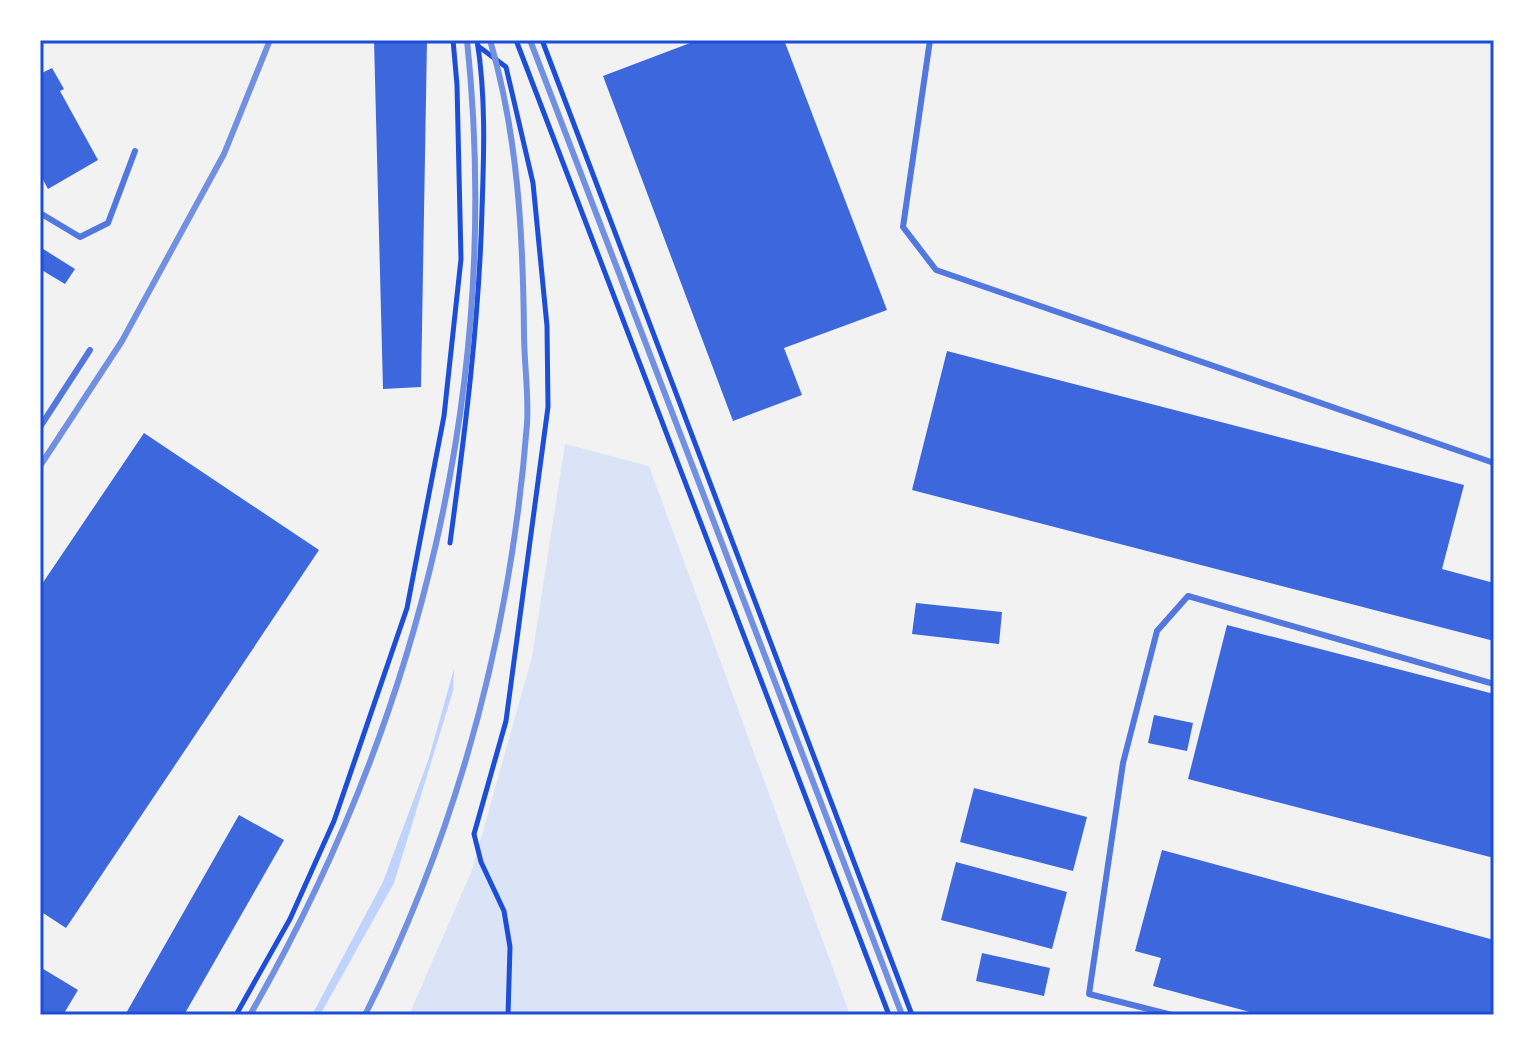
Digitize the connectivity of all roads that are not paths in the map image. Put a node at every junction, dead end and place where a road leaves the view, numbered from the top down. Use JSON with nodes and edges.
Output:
{"nodes":[{"id":1,"x":930,"y":40,"type":"edge"},
{"id":2,"x":135,"y":151,"type":"dead end"},
{"id":3,"x":40,"y":213,"type":"edge"},
{"id":4,"x":90,"y":350,"type":"dead end"},
{"id":5,"x":40,"y":427,"type":"edge"},
{"id":6,"x":1494,"y":463,"type":"edge"},
{"id":7,"x":1494,"y":684,"type":"edge"},
{"id":8,"x":1172,"y":1015,"type":"edge"}],
"edges":[{"from":1,"to":6,"type":"lane"},
{"from":2,"to":3,"type":"lane"},
{"from":4,"to":5,"type":"lane"},
{"from":7,"to":8,"type":"lane"}]}
